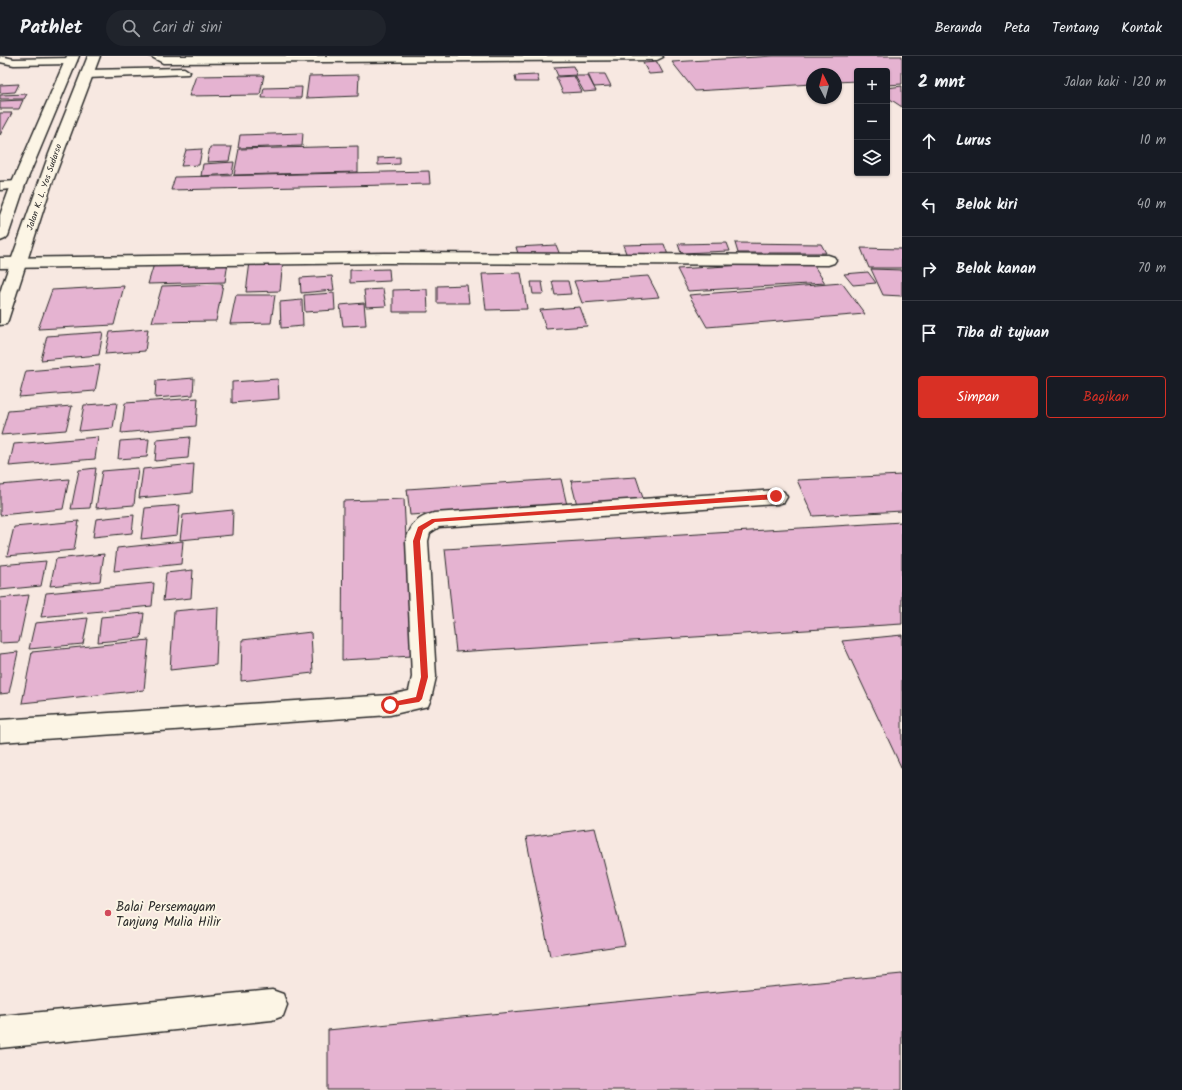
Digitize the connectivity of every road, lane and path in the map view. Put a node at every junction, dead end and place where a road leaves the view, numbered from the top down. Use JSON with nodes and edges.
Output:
{"nodes":[{"id":1,"x":0,"y":56,"type":"edge"},
{"id":2,"x":94,"y":56,"type":"edge"},
{"id":3,"x":156,"y":56,"type":"edge"},
{"id":4,"x":657,"y":58,"type":"dead end"},
{"id":5,"x":70,"y":65,"type":"edge"},
{"id":6,"x":0,"y":69,"type":"edge"},
{"id":7,"x":406,"y":69,"type":"dead end"},
{"id":8,"x":256,"y":71,"type":"dead end"},
{"id":9,"x":193,"y":72,"type":"dead end"},
{"id":10,"x":50,"y":74,"type":"dead end"},
{"id":11,"x":87,"y":74,"type":"junction"},
{"id":12,"x":18,"y":185,"type":"junction"},
{"id":13,"x":0,"y":186,"type":"edge"},
{"id":14,"x":0,"y":236,"type":"edge"},
{"id":15,"x":828,"y":260,"type":"dead end"},
{"id":16,"x":17,"y":262,"type":"junction"},
{"id":17,"x":0,"y":263,"type":"edge"},
{"id":18,"x":0,"y":320,"type":"edge"},
{"id":19,"x":776,"y":496,"type":"dead end"},
{"id":20,"x":0,"y":731,"type":"edge"},
{"id":21,"x":272,"y":1005,"type":"dead end"},
{"id":22,"x":0,"y":1032,"type":"edge"}],
"edges":[{"from":1,"to":5,"type":"main road"},
{"from":2,"to":11,"type":"main road","name":"Jalan K. L. Yos Sudarso"},
{"from":3,"to":4,"type":"main road"},
{"from":5,"to":6,"type":"main road"},
{"from":5,"to":10,"type":"main road"},
{"from":5,"to":12,"type":"main road","name":"Jalan K. L. Yos Sudarso"},
{"from":7,"to":8,"type":"main road"},
{"from":9,"to":11,"type":"main road"},
{"from":11,"to":16,"type":"main road","name":"Jalan K. L. Yos Sudarso"},
{"from":12,"to":13,"type":"main road"},
{"from":12,"to":14,"type":"main road","name":"Jalan K. L. Yos Sudarso"},
{"from":15,"to":16,"type":"main road"},
{"from":16,"to":17,"type":"main road"},
{"from":16,"to":18,"type":"main road","name":"Jalan K. L. Yos Sudarso"},
{"from":19,"to":20,"type":"main road"},
{"from":21,"to":22,"type":"main road"}]}
